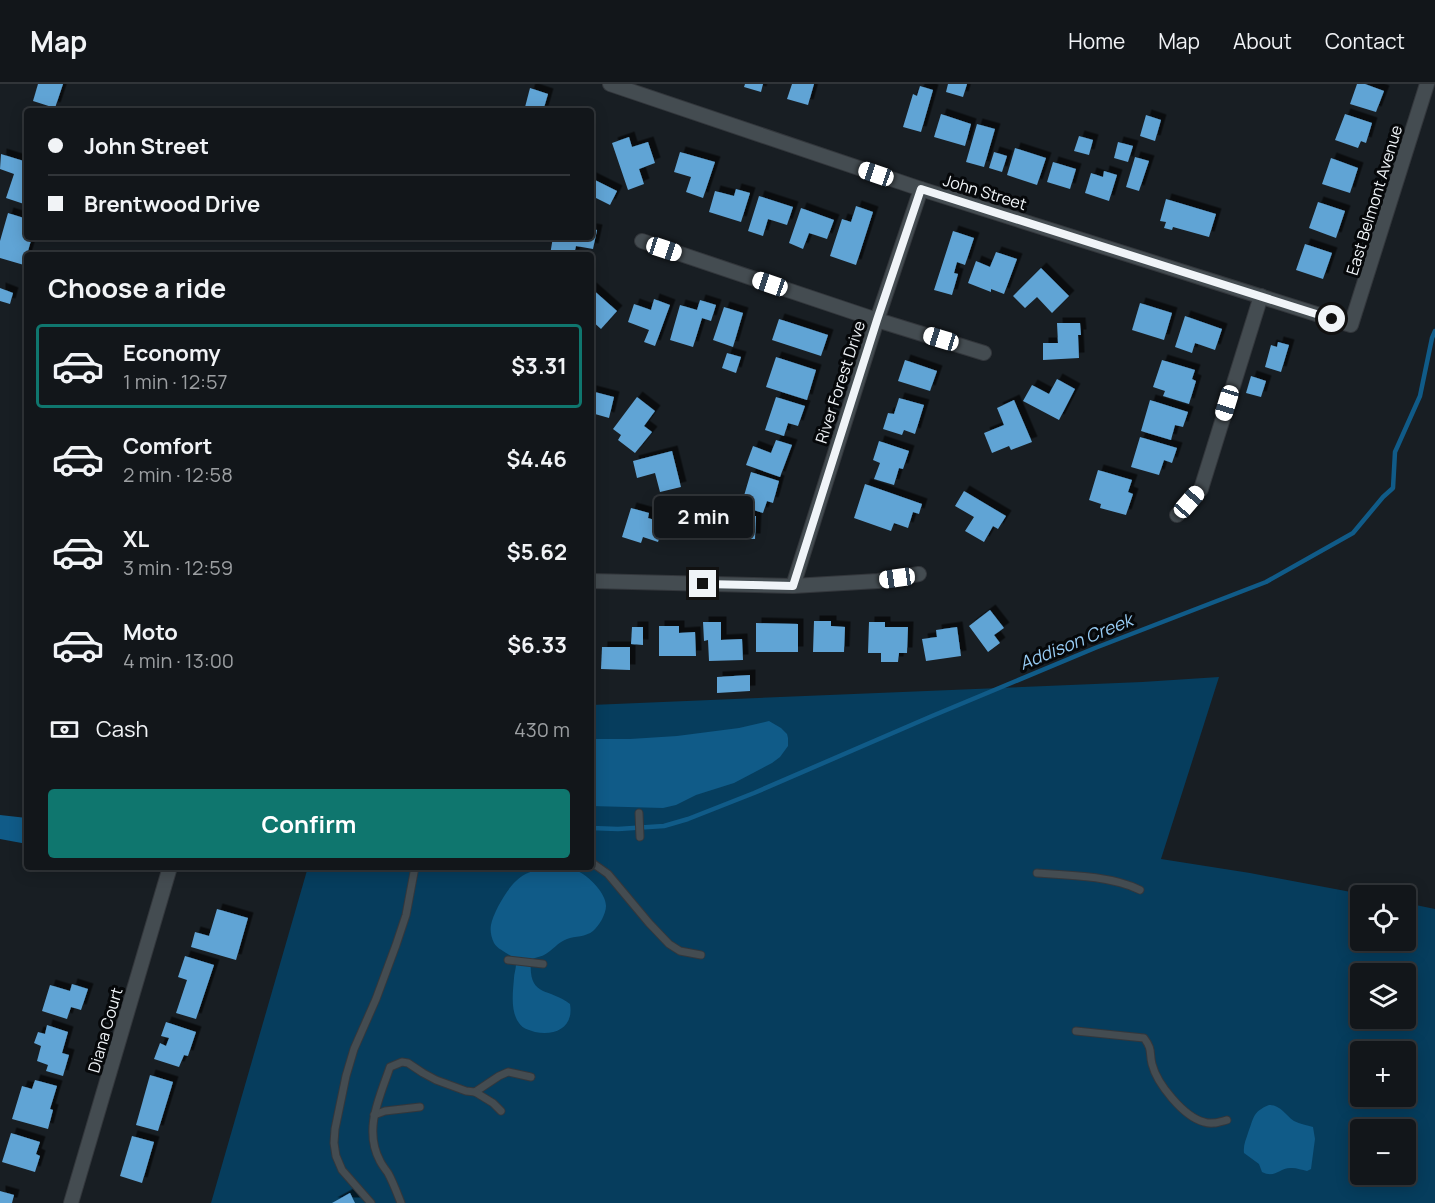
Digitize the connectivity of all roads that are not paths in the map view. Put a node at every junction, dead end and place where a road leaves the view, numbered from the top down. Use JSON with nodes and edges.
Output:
{"nodes":[{"id":1,"x":610,"y":84,"type":"edge"},
{"id":2,"x":1427,"y":84,"type":"edge"},
{"id":3,"x":634,"y":88,"type":"edge"},
{"id":4,"x":921,"y":189,"type":"junction"},
{"id":5,"x":642,"y":241,"type":"dead end"},
{"id":6,"x":1261,"y":296,"type":"junction"},
{"id":7,"x":877,"y":320,"type":"junction"},
{"id":8,"x":1351,"y":325,"type":"joint"},
{"id":9,"x":984,"y":353,"type":"dead end"},
{"id":10,"x":1177,"y":515,"type":"dead end"},
{"id":11,"x":920,"y":574,"type":"dead end"},
{"id":12,"x":594,"y":581,"type":"edge"},
{"id":13,"x":793,"y":586,"type":"junction"},
{"id":14,"x":640,"y":815,"type":"dead end"},
{"id":15,"x":640,"y":837,"type":"dead end"},
{"id":16,"x":594,"y":864,"type":"edge"},
{"id":17,"x":169,"y":870,"type":"edge"},
{"id":18,"x":414,"y":870,"type":"edge"},
{"id":19,"x":1037,"y":873,"type":"dead end"},
{"id":20,"x":1140,"y":890,"type":"dead end"},
{"id":21,"x":701,"y":955,"type":"dead end"},
{"id":22,"x":508,"y":960,"type":"dead end"},
{"id":23,"x":543,"y":964,"type":"dead end"},
{"id":24,"x":1076,"y":1031,"type":"dead end"},
{"id":25,"x":531,"y":1077,"type":"dead end"},
{"id":26,"x":475,"y":1092,"type":"junction"},
{"id":27,"x":420,"y":1107,"type":"dead end"},
{"id":28,"x":501,"y":1111,"type":"dead end"},
{"id":29,"x":374,"y":1115,"type":"junction"},
{"id":30,"x":1227,"y":1120,"type":"dead end"},
{"id":31,"x":72,"y":1203,"type":"edge"},
{"id":32,"x":371,"y":1203,"type":"edge"},
{"id":33,"x":395,"y":1203,"type":"edge"},
{"id":34,"x":402,"y":1203,"type":"edge"}],
"edges":[{"from":1,"to":3,"type":"street","name":"John Street"},
{"from":2,"to":8,"type":"street","name":"East Belmont Avenue"},
{"from":3,"to":4,"type":"street","name":"John Street"},
{"from":4,"to":6,"type":"street","name":"John Street"},
{"from":4,"to":7,"type":"street","name":"River Forest Drive"},
{"from":5,"to":7,"type":"street"},
{"from":6,"to":8,"type":"street","name":"John Street"},
{"from":6,"to":10,"type":"street"},
{"from":7,"to":9,"type":"street"},
{"from":7,"to":13,"type":"street","name":"River Forest Drive"},
{"from":11,"to":13,"type":"street"},
{"from":12,"to":13,"type":"street"},
{"from":14,"to":15,"type":"lane"},
{"from":16,"to":21,"type":"lane"},
{"from":17,"to":31,"type":"street","name":"Diana Court"},
{"from":18,"to":32,"type":"lane"},
{"from":19,"to":20,"type":"lane"},
{"from":22,"to":23,"type":"lane"},
{"from":24,"to":30,"type":"lane"},
{"from":25,"to":26,"type":"lane"},
{"from":26,"to":28,"type":"lane"},
{"from":26,"to":29,"type":"lane"},
{"from":27,"to":29,"type":"lane"},
{"from":29,"to":34,"type":"lane"},
{"from":33,"to":34,"type":"lane"}]}
